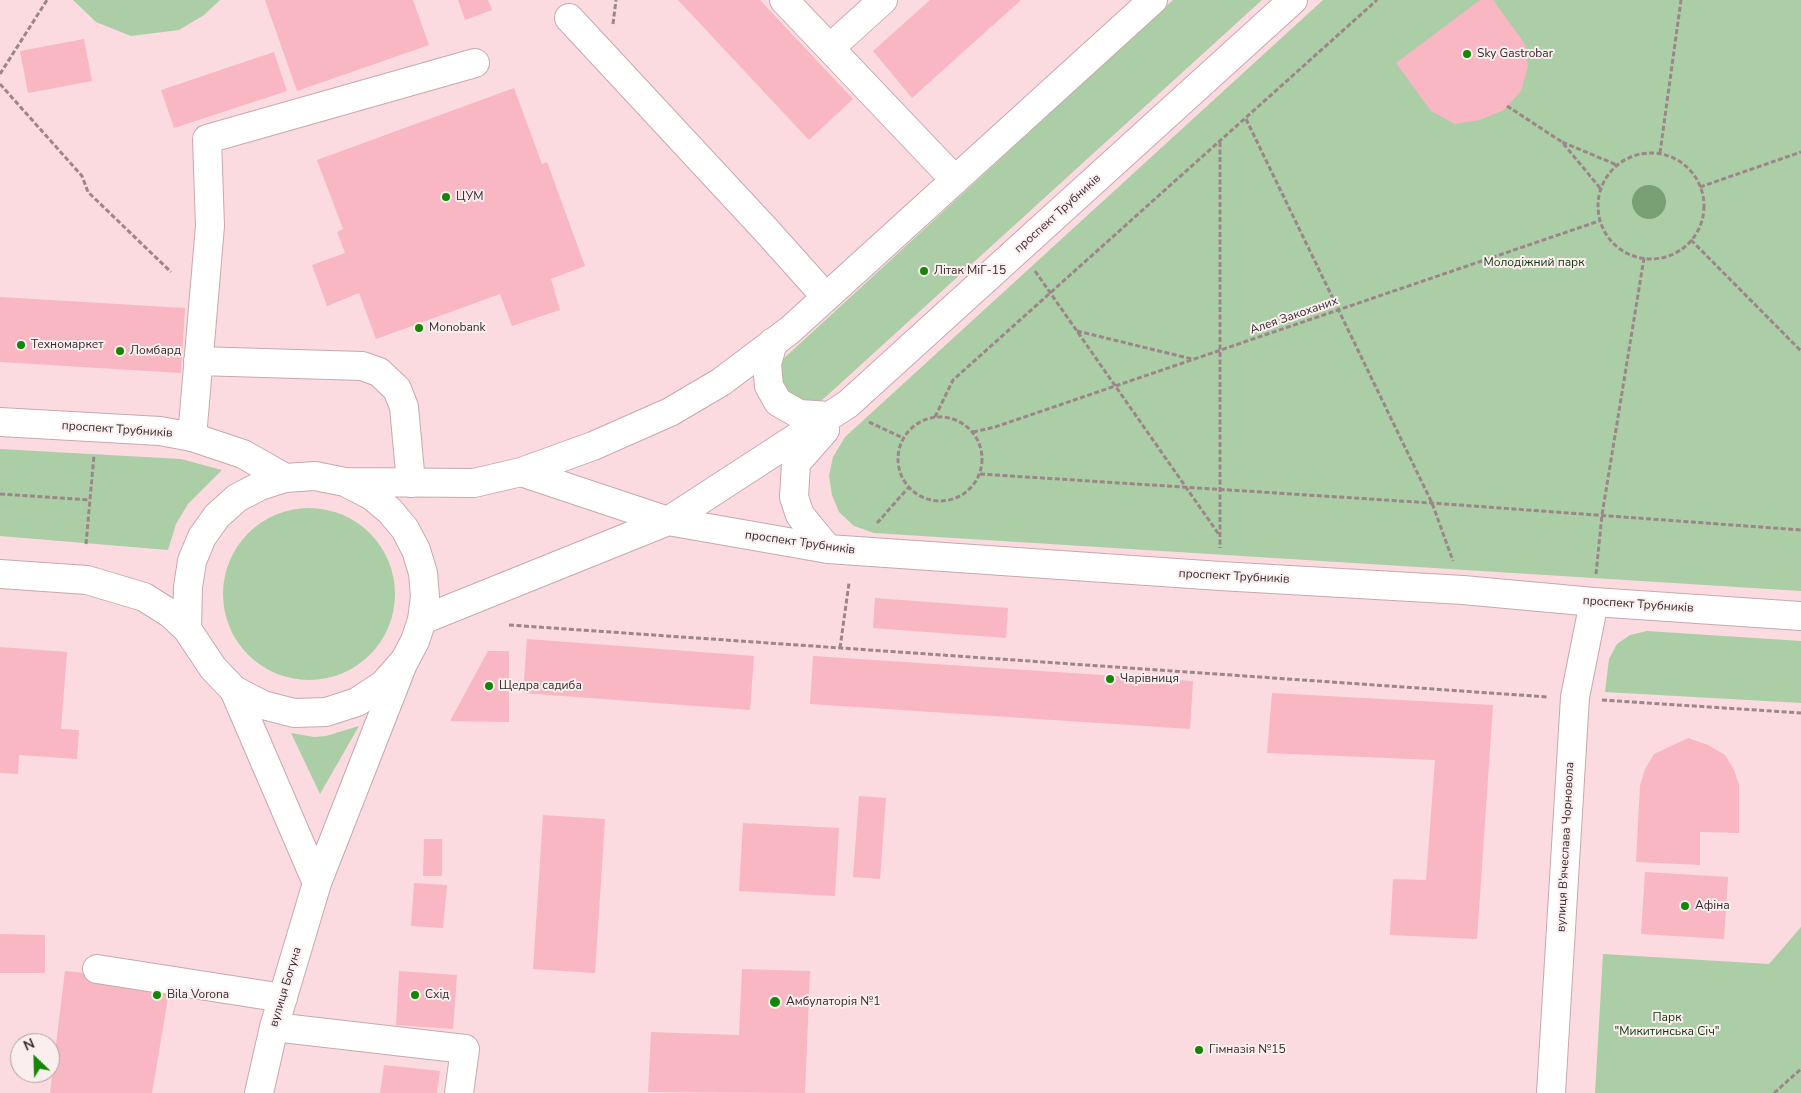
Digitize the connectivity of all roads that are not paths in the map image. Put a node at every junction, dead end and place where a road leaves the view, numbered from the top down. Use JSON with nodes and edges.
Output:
{"nodes":[{"id":1,"x":784,"y":0,"type":"edge"},
{"id":2,"x":883,"y":0,"type":"edge"},
{"id":3,"x":1153,"y":0,"type":"edge"},
{"id":4,"x":1293,"y":0,"type":"edge"},
{"id":5,"x":569,"y":18,"type":"dead end"},
{"id":6,"x":830,"y":48,"type":"junction"},
{"id":7,"x":476,"y":63,"type":"dead end"},
{"id":8,"x":955,"y":180,"type":"junction"},
{"id":9,"x":826,"y":298,"type":"junction"},
{"id":10,"x":773,"y":342,"type":"junction"},
{"id":11,"x":198,"y":361,"type":"junction"},
{"id":12,"x":847,"y":413,"type":"junction"},
{"id":13,"x":0,"y":422,"type":"edge"},
{"id":14,"x":192,"y":437,"type":"junction"},
{"id":15,"x":521,"y":472,"type":"junction"},
{"id":16,"x":284,"y":478,"type":"junction"},
{"id":17,"x":345,"y":482,"type":"junction"},
{"id":18,"x":411,"y":483,"type":"junction"},
{"id":19,"x":668,"y":521,"type":"junction"},
{"id":20,"x":828,"y":549,"type":"junction"},
{"id":21,"x":0,"y":574,"type":"edge"},
{"id":22,"x":1594,"y":602,"type":"junction"},
{"id":23,"x":1801,"y":616,"type":"edge"},
{"id":24,"x":422,"y":620,"type":"junction"},
{"id":25,"x":187,"y":629,"type":"junction"},
{"id":26,"x":405,"y":660,"type":"junction"},
{"id":27,"x":234,"y":690,"type":"junction"},
{"id":28,"x":317,"y":883,"type":"junction"},
{"id":29,"x":97,"y":969,"type":"dead end"},
{"id":30,"x":283,"y":998,"type":"junction"},
{"id":31,"x":274,"y":1027,"type":"junction"},
{"id":32,"x":260,"y":1093,"type":"edge"},
{"id":33,"x":459,"y":1093,"type":"edge"},
{"id":34,"x":1551,"y":1093,"type":"edge"}],
"edges":[{"from":1,"to":6,"type":"main road"},
{"from":2,"to":6,"type":"main road"},
{"from":3,"to":8,"type":"main road"},
{"from":4,"to":12,"type":"main road","name":"проспект Трубників"},
{"from":5,"to":9,"type":"main road"},
{"from":6,"to":8,"type":"main road"},
{"from":7,"to":11,"type":"main road"},
{"from":8,"to":9,"type":"main road"},
{"from":9,"to":10,"type":"main road"},
{"from":10,"to":12,"type":"main road"},
{"from":10,"to":15,"type":"main road"},
{"from":11,"to":14,"type":"main road"},
{"from":11,"to":18,"type":"main road"},
{"from":12,"to":19,"type":"main road","name":"проспект Трубників"},
{"from":12,"to":20,"type":"main road"},
{"from":13,"to":14,"type":"main road","name":"проспект Трубників"},
{"from":14,"to":16,"type":"main road","name":"проспект Трубників"},
{"from":15,"to":18,"type":"main road"},
{"from":15,"to":19,"type":"main road","name":"проспект Трубників"},
{"from":16,"to":17,"type":"main road"},
{"from":16,"to":25,"type":"main road"},
{"from":17,"to":18,"type":"main road"},
{"from":17,"to":24,"type":"main road"},
{"from":19,"to":20,"type":"main road","name":"проспект Трубників"},
{"from":19,"to":24,"type":"main road","name":"проспект Трубників"},
{"from":20,"to":22,"type":"main road","name":"проспект Трубників"},
{"from":21,"to":25,"type":"main road"},
{"from":22,"to":23,"type":"main road","name":"проспект Трубників"},
{"from":22,"to":34,"type":"main road","name":"вулиця В'ячеслава Чорновола"},
{"from":24,"to":26,"type":"main road"},
{"from":25,"to":27,"type":"main road"},
{"from":26,"to":27,"type":"main road"},
{"from":26,"to":28,"type":"main road","name":"вулиця Богуна"},
{"from":27,"to":28,"type":"main road"},
{"from":28,"to":30,"type":"main road","name":"вулиця Богуна"},
{"from":29,"to":30,"type":"main road"},
{"from":30,"to":31,"type":"main road","name":"вулиця Богуна"},
{"from":31,"to":32,"type":"main road","name":"вулиця Богуна"},
{"from":31,"to":33,"type":"main road"}]}
